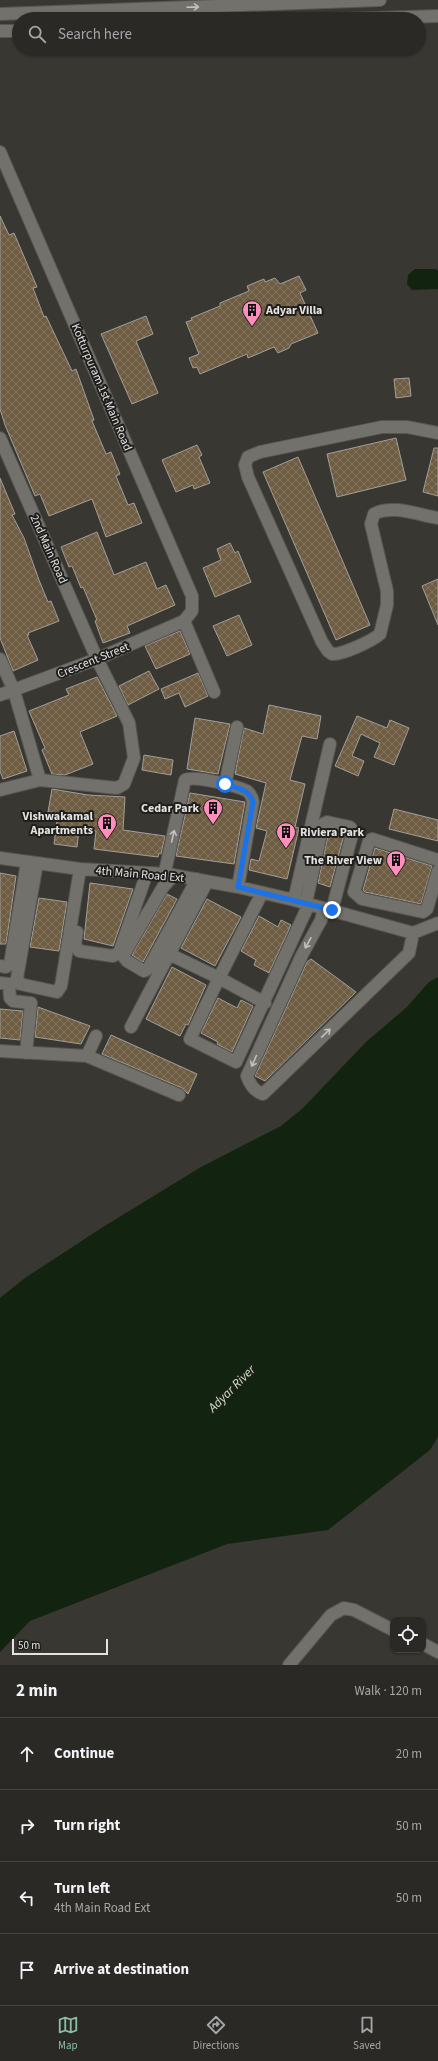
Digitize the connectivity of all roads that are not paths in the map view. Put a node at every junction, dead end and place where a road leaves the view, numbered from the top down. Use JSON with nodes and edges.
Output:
{"nodes":[{"id":1,"x":380,"y":0,"type":"edge"},
{"id":2,"x":229,"y":3,"type":"edge"},
{"id":3,"x":42,"y":12,"type":"edge"},
{"id":4,"x":12,"y":13,"type":"edge"},
{"id":5,"x":0,"y":14,"type":"edge"},
{"id":6,"x":426,"y":16,"type":"edge"},
{"id":7,"x":438,"y":16,"type":"edge"},
{"id":8,"x":0,"y":31,"type":"edge"},
{"id":9,"x":12,"y":31,"type":"edge"},
{"id":10,"x":0,"y":152,"type":"edge"},
{"id":11,"x":438,"y":433,"type":"edge"},
{"id":12,"x":0,"y":438,"type":"edge"},
{"id":13,"x":438,"y":518,"type":"edge"},
{"id":14,"x":184,"y":621,"type":"junction"},
{"id":15,"x":0,"y":659,"type":"edge"},
{"id":16,"x":98,"y":660,"type":"junction"},
{"id":17,"x":14,"y":691,"type":"junction"},
{"id":18,"x":214,"y":692,"type":"dead end"},
{"id":19,"x":0,"y":696,"type":"edge"},
{"id":20,"x":237,"y":727,"type":"dead end"},
{"id":21,"x":330,"y":744,"type":"dead end"},
{"id":22,"x":40,"y":780,"type":"junction"},
{"id":23,"x":225,"y":784,"type":"junction"},
{"id":24,"x":0,"y":790,"type":"edge"},
{"id":25,"x":0,"y":858,"type":"edge"},
{"id":26,"x":438,"y":860,"type":"edge"},
{"id":27,"x":32,"y":862,"type":"junction"},
{"id":28,"x":83,"y":869,"type":"junction"},
{"id":29,"x":438,"y":871,"type":"edge"},
{"id":30,"x":147,"y":873,"type":"junction"},
{"id":31,"x":170,"y":875,"type":"junction"},
{"id":32,"x":202,"y":881,"type":"junction"},
{"id":33,"x":238,"y":887,"type":"junction"},
{"id":34,"x":262,"y":893,"type":"junction"},
{"id":35,"x":294,"y":900,"type":"junction"},
{"id":36,"x":308,"y":903,"type":"junction"},
{"id":37,"x":328,"y":909,"type":"junction"},
{"id":38,"x":438,"y":923,"type":"edge"},
{"id":39,"x":415,"y":932,"type":"junction"},
{"id":40,"x":169,"y":954,"type":"junction"},
{"id":41,"x":0,"y":966,"type":"edge"},
{"id":42,"x":219,"y":978,"type":"junction"},
{"id":43,"x":0,"y":983,"type":"edge"},
{"id":44,"x":265,"y":1003,"type":"junction"},
{"id":45,"x":131,"y":1027,"type":"dead end"},
{"id":46,"x":96,"y":1036,"type":"dead end"},
{"id":47,"x":0,"y":1051,"type":"edge"},
{"id":48,"x":26,"y":1053,"type":"junction"},
{"id":49,"x":87,"y":1056,"type":"junction"},
{"id":50,"x":179,"y":1095,"type":"dead end"},
{"id":51,"x":390,"y":1628,"type":"edge"},
{"id":52,"x":426,"y":1646,"type":"edge"},
{"id":53,"x":438,"y":1652,"type":"edge"},
{"id":54,"x":289,"y":1665,"type":"edge"}],
"edges":[{"from":1,"to":2,"type":"street"},
{"from":3,"to":2,"type":"street","one_way":true},
{"from":5,"to":4,"type":"street","one_way":true},
{"from":6,"to":7,"type":"street"},
{"from":8,"to":9,"type":"street"},
{"from":10,"to":14,"type":"street","name":"Kotturpuram 1st Main Road"},
{"from":11,"to":13,"type":"street"},
{"from":12,"to":16,"type":"street","name":"2nd Main Road"},
{"from":14,"to":16,"type":"street","name":"Crescent Street"},
{"from":14,"to":18,"type":"street"},
{"from":15,"to":17,"type":"street"},
{"from":16,"to":17,"type":"street","name":"Crescent Street"},
{"from":16,"to":22,"type":"street","name":"2nd Main Road"},
{"from":17,"to":19,"type":"street","name":"Crescent Street"},
{"from":17,"to":22,"type":"street"},
{"from":20,"to":23,"type":"street"},
{"from":21,"to":35,"type":"street"},
{"from":22,"to":24,"type":"street","name":"2nd Main Road"},
{"from":31,"to":23,"type":"street","one_way":true},
{"from":23,"to":33,"type":"street"},
{"from":25,"to":27,"type":"street","name":"4th Main Road Ext"},
{"from":26,"to":29,"type":"street"},
{"from":27,"to":28,"type":"street","name":"4th Main Road Ext"},
{"from":27,"to":28,"type":"street"},
{"from":27,"to":41,"type":"street"},
{"from":28,"to":30,"type":"street","name":"4th Main Road Ext"},
{"from":28,"to":30,"type":"street"},
{"from":30,"to":31,"type":"street","name":"4th Main Road Ext"},
{"from":31,"to":32,"type":"street","name":"4th Main Road Ext"},
{"from":31,"to":32,"type":"street"},
{"from":32,"to":33,"type":"street","name":"4th Main Road Ext"},
{"from":32,"to":40,"type":"street"},
{"from":33,"to":34,"type":"street","name":"4th Main Road Ext"},
{"from":34,"to":35,"type":"street","name":"4th Main Road Ext"},
{"from":34,"to":42,"type":"street"},
{"from":35,"to":36,"type":"street","name":"4th Main Road Ext"},
{"from":36,"to":37,"type":"street","name":"4th Main Road Ext"},
{"from":36,"to":37,"type":"street"},
{"from":36,"to":44,"type":"street"},
{"from":37,"to":39,"type":"street","name":"4th Main Road Ext"},
{"from":37,"to":39,"type":"street","one_way":true},
{"from":38,"to":39,"type":"street"},
{"from":40,"to":42,"type":"street"},
{"from":40,"to":45,"type":"street"},
{"from":42,"to":44,"type":"street"},
{"from":42,"to":44,"type":"street"},
{"from":43,"to":48,"type":"street"},
{"from":46,"to":49,"type":"street"},
{"from":47,"to":48,"type":"street"},
{"from":48,"to":49,"type":"street"},
{"from":49,"to":50,"type":"street"},
{"from":51,"to":54,"type":"street"},
{"from":52,"to":53,"type":"street"}]}
